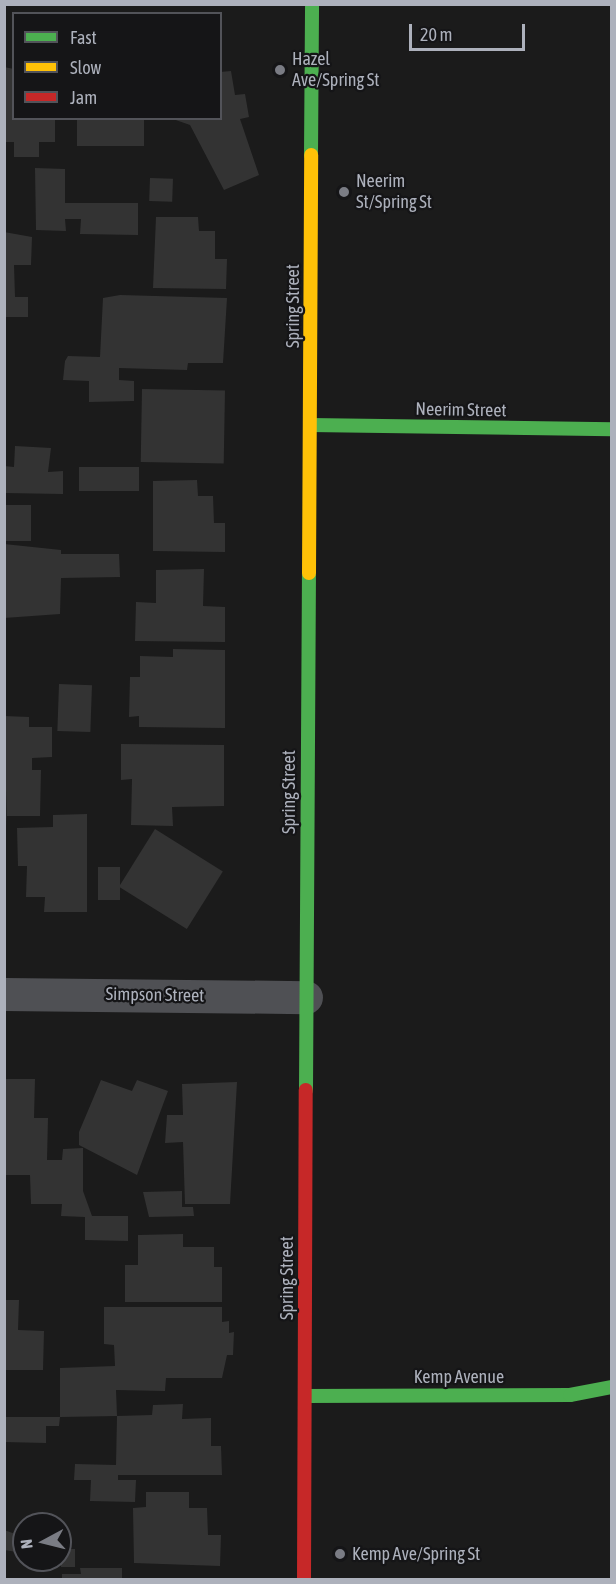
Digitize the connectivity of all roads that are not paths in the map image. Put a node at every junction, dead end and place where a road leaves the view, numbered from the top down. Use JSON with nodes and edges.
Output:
{"nodes":[{"id":1,"x":312,"y":4,"type":"edge"},
{"id":2,"x":310,"y":426,"type":"junction"},
{"id":3,"x":612,"y":429,"type":"edge"},
{"id":4,"x":4,"y":994,"type":"edge"},
{"id":5,"x":306,"y":997,"type":"junction"},
{"id":6,"x":612,"y":1387,"type":"edge"},
{"id":7,"x":305,"y":1396,"type":"junction"},
{"id":8,"x":304,"y":1580,"type":"edge"}],
"edges":[{"from":1,"to":2,"type":"street","name":"Spring Street"},
{"from":2,"to":3,"type":"street","name":"Neerim Street"},
{"from":2,"to":5,"type":"street","name":"Spring Street"},
{"from":4,"to":5,"type":"street","name":"Simpson Street"},
{"from":5,"to":7,"type":"street","name":"Spring Street"},
{"from":6,"to":7,"type":"street","name":"Kemp Avenue"},
{"from":7,"to":8,"type":"street","name":"Spring Street"}]}
